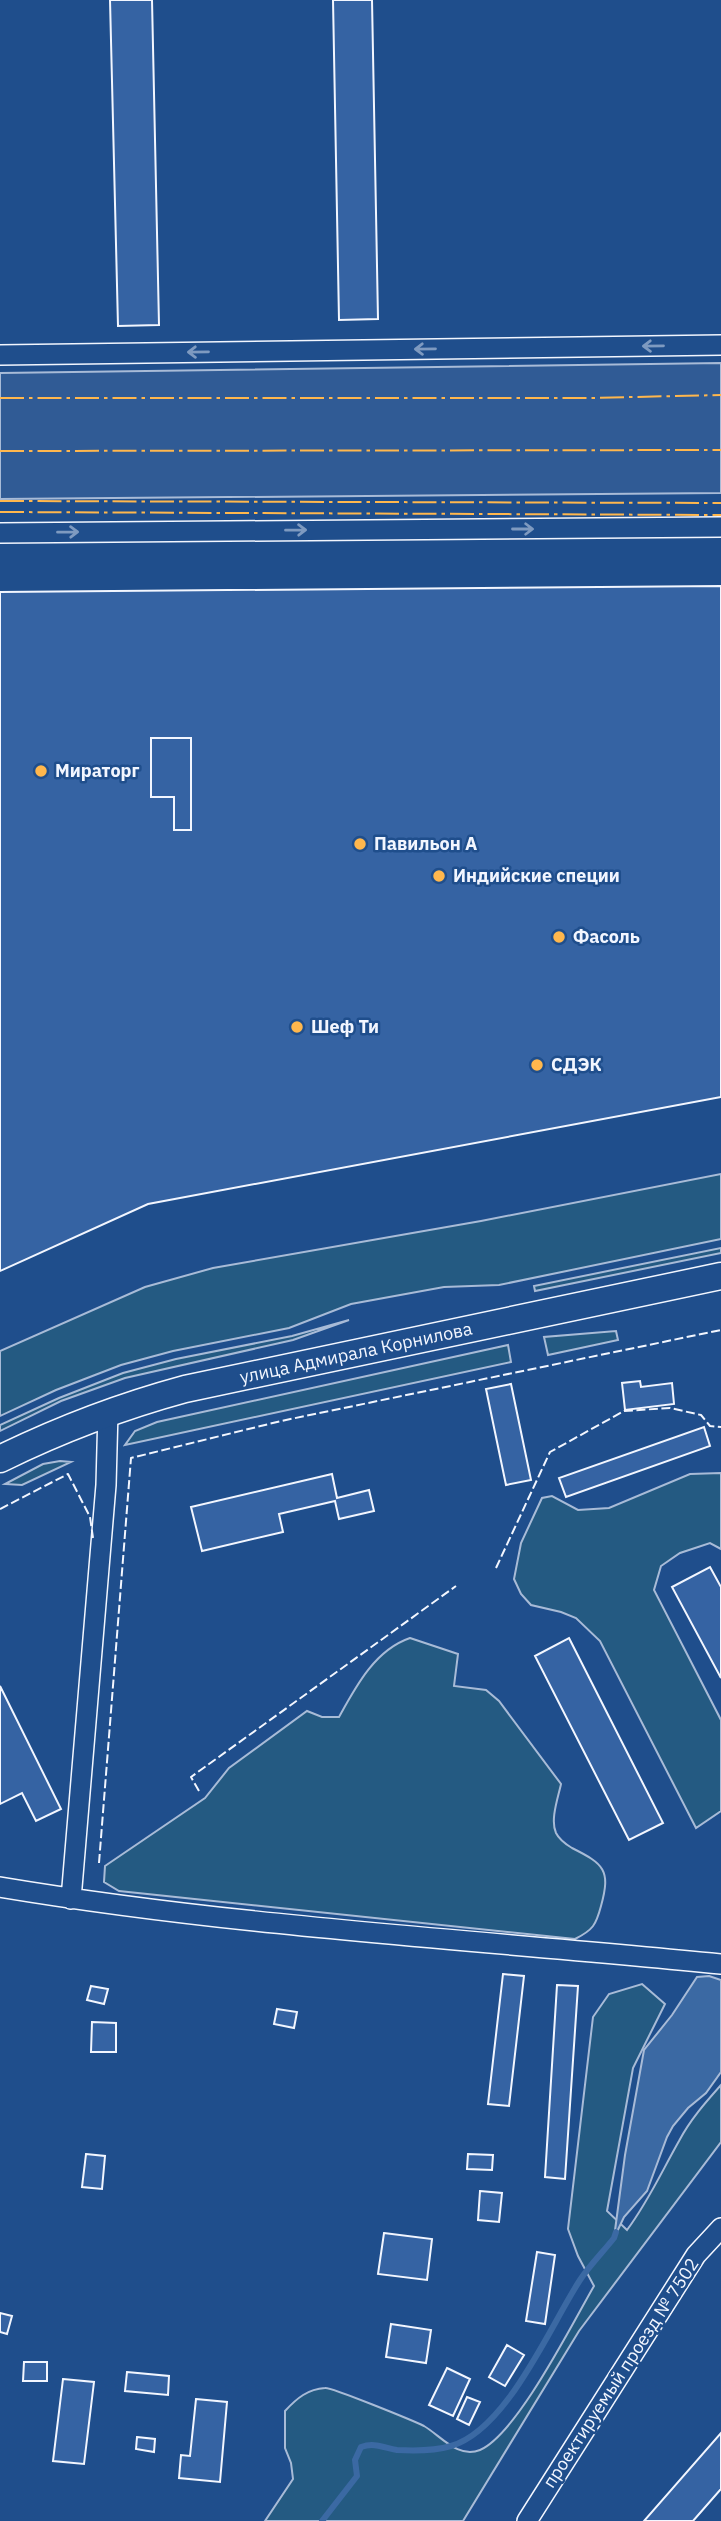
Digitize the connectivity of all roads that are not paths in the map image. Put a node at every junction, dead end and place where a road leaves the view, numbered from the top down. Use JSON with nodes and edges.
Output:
{"nodes":[{"id":1,"x":721,"y":345,"type":"edge"},
{"id":2,"x":0,"y":355,"type":"edge"},
{"id":3,"x":721,"y":527,"type":"edge"},
{"id":4,"x":0,"y":533,"type":"edge"},
{"id":5,"x":721,"y":1276,"type":"edge"},
{"id":6,"x":108,"y":1411,"type":"junction"},
{"id":7,"x":0,"y":1459,"type":"edge"},
{"id":8,"x":0,"y":1887,"type":"edge"},
{"id":9,"x":71,"y":1899,"type":"junction"},
{"id":10,"x":721,"y":1965,"type":"edge"},
{"id":11,"x":721,"y":2228,"type":"edge"},
{"id":12,"x":527,"y":2521,"type":"edge"}],
"edges":[{"from":1,"to":2,"type":"street","one_way":true},
{"from":4,"to":3,"type":"street","one_way":true},
{"from":5,"to":6,"type":"main road","name":"улица Адмирала Корнилова"},
{"from":6,"to":7,"type":"main road","name":"улица Адмирала Корнилова"},
{"from":6,"to":9,"type":"street"},
{"from":8,"to":9,"type":"street"},
{"from":9,"to":10,"type":"street"},
{"from":11,"to":12,"type":"street","name":"проектируемый проезд № 7502"}]}
